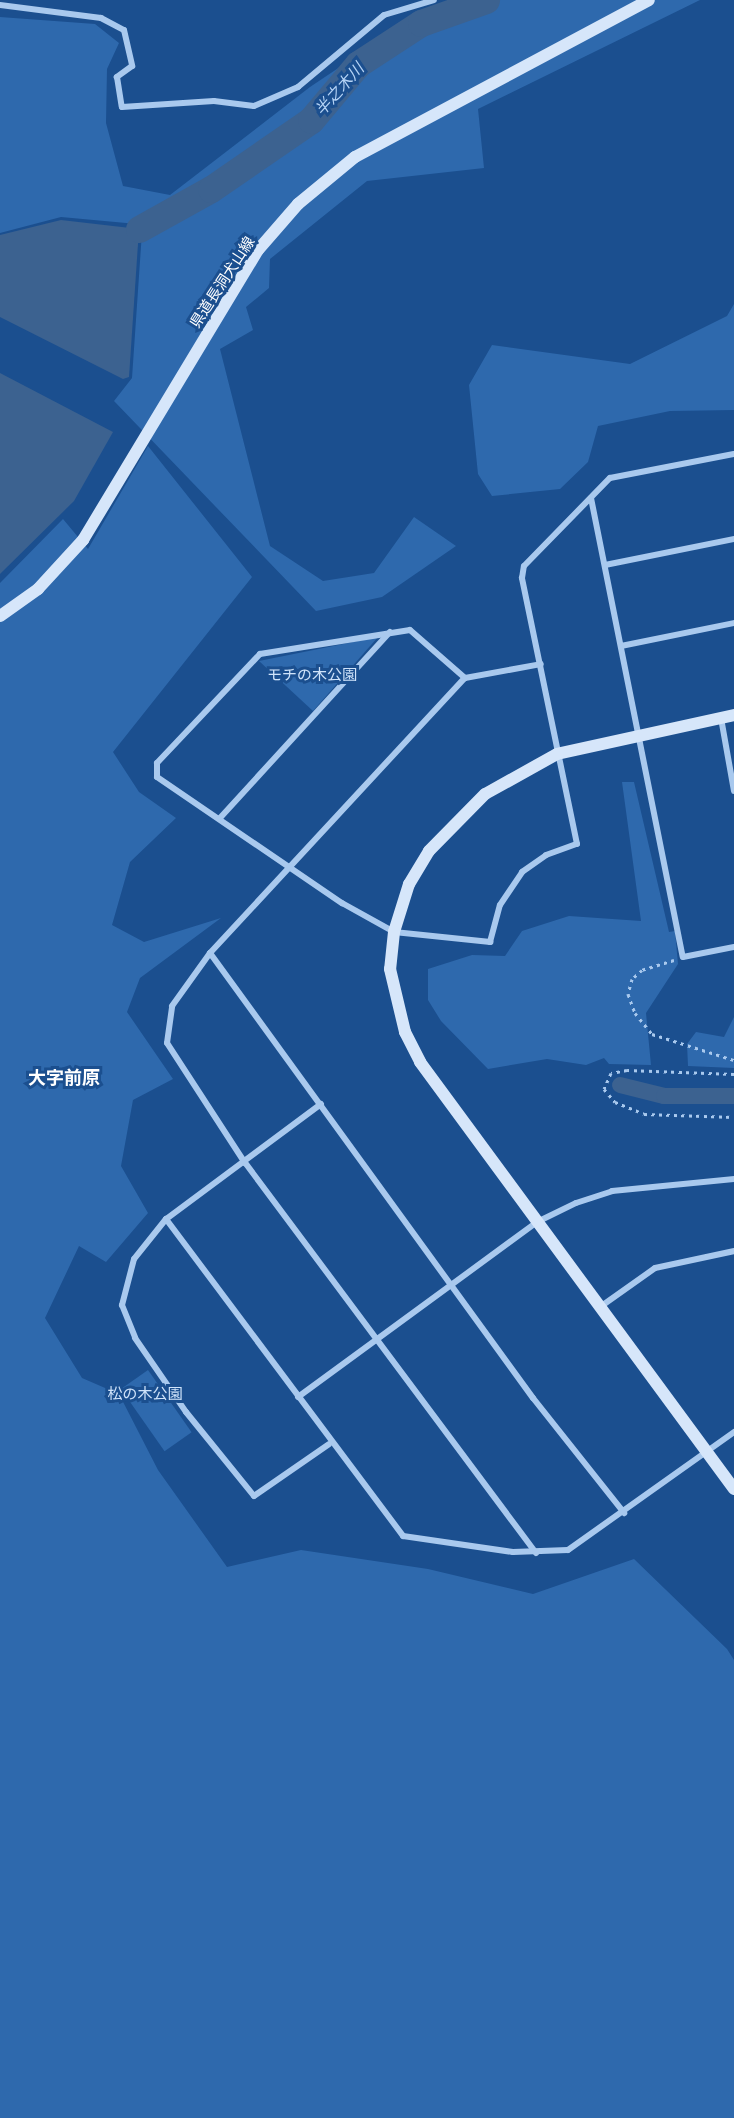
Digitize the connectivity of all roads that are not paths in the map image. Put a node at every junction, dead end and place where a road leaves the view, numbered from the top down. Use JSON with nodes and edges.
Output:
{"nodes":[{"id":1,"x":434,"y":0,"type":"edge"},
{"id":2,"x":649,"y":0,"type":"edge"},
{"id":3,"x":0,"y":5,"type":"edge"},
{"id":4,"x":734,"y":454,"type":"edge"},
{"id":5,"x":591,"y":498,"type":"junction"},
{"id":6,"x":734,"y":539,"type":"edge"},
{"id":7,"x":605,"y":565,"type":"junction"},
{"id":8,"x":0,"y":616,"type":"edge"},
{"id":9,"x":734,"y":623,"type":"edge"},
{"id":10,"x":390,"y":632,"type":"junction"},
{"id":11,"x":621,"y":646,"type":"junction"},
{"id":12,"x":541,"y":664,"type":"junction"},
{"id":13,"x":465,"y":678,"type":"junction"},
{"id":14,"x":734,"y":716,"type":"edge"},
{"id":15,"x":721,"y":718,"type":"junction"},
{"id":16,"x":637,"y":735,"type":"junction"},
{"id":17,"x":557,"y":754,"type":"junction"},
{"id":18,"x":734,"y":791,"type":"edge"},
{"id":19,"x":220,"y":818,"type":"junction"},
{"id":20,"x":292,"y":867,"type":"junction"},
{"id":21,"x":394,"y":932,"type":"junction"},
{"id":22,"x":734,"y":947,"type":"edge"},
{"id":23,"x":210,"y":953,"type":"junction"},
{"id":24,"x":321,"y":1104,"type":"junction"},
{"id":25,"x":245,"y":1163,"type":"junction"},
{"id":26,"x":734,"y":1179,"type":"edge"},
{"id":27,"x":166,"y":1219,"type":"junction"},
{"id":28,"x":537,"y":1222,"type":"junction"},
{"id":29,"x":734,"y":1251,"type":"edge"},
{"id":30,"x":453,"y":1282,"type":"junction"},
{"id":31,"x":600,"y":1307,"type":"junction"},
{"id":32,"x":375,"y":1341,"type":"junction"},
{"id":33,"x":298,"y":1396,"type":"junction"},
{"id":34,"x":734,"y":1432,"type":"edge"},
{"id":35,"x":330,"y":1444,"type":"junction"},
{"id":36,"x":707,"y":1452,"type":"junction"},
{"id":37,"x":734,"y":1489,"type":"edge"},
{"id":38,"x":624,"y":1513,"type":"junction"},
{"id":39,"x":536,"y":1553,"type":"junction"}],
"edges":[{"from":1,"to":3,"type":"street"},
{"from":2,"to":8,"type":"street","name":"県道長洞犬山線"},
{"from":4,"to":5,"type":"street"},
{"from":5,"to":7,"type":"street"},
{"from":5,"to":12,"type":"street"},
{"from":6,"to":7,"type":"street"},
{"from":7,"to":11,"type":"street"},
{"from":9,"to":11,"type":"street"},
{"from":10,"to":13,"type":"street"},
{"from":10,"to":19,"type":"street"},
{"from":10,"to":19,"type":"street"},
{"from":11,"to":16,"type":"street"},
{"from":12,"to":13,"type":"street"},
{"from":12,"to":17,"type":"street"},
{"from":13,"to":20,"type":"street"},
{"from":14,"to":15,"type":"street"},
{"from":15,"to":16,"type":"street"},
{"from":15,"to":18,"type":"street"},
{"from":16,"to":17,"type":"street"},
{"from":16,"to":22,"type":"street"},
{"from":17,"to":21,"type":"street"},
{"from":17,"to":21,"type":"street"},
{"from":19,"to":20,"type":"street"},
{"from":20,"to":21,"type":"street"},
{"from":20,"to":23,"type":"street"},
{"from":21,"to":28,"type":"street"},
{"from":23,"to":24,"type":"street"},
{"from":23,"to":25,"type":"street"},
{"from":24,"to":25,"type":"street"},
{"from":24,"to":30,"type":"street"},
{"from":25,"to":27,"type":"street"},
{"from":25,"to":32,"type":"street"},
{"from":26,"to":28,"type":"street"},
{"from":27,"to":33,"type":"street"},
{"from":27,"to":35,"type":"street"},
{"from":28,"to":30,"type":"street"},
{"from":28,"to":31,"type":"street"},
{"from":29,"to":31,"type":"street"},
{"from":30,"to":32,"type":"street"},
{"from":30,"to":38,"type":"street"},
{"from":31,"to":36,"type":"street"},
{"from":32,"to":33,"type":"street"},
{"from":32,"to":39,"type":"street"},
{"from":33,"to":35,"type":"street"},
{"from":34,"to":36,"type":"street"},
{"from":35,"to":39,"type":"street"},
{"from":36,"to":37,"type":"street"},
{"from":36,"to":38,"type":"street"},
{"from":38,"to":39,"type":"street"}]}
